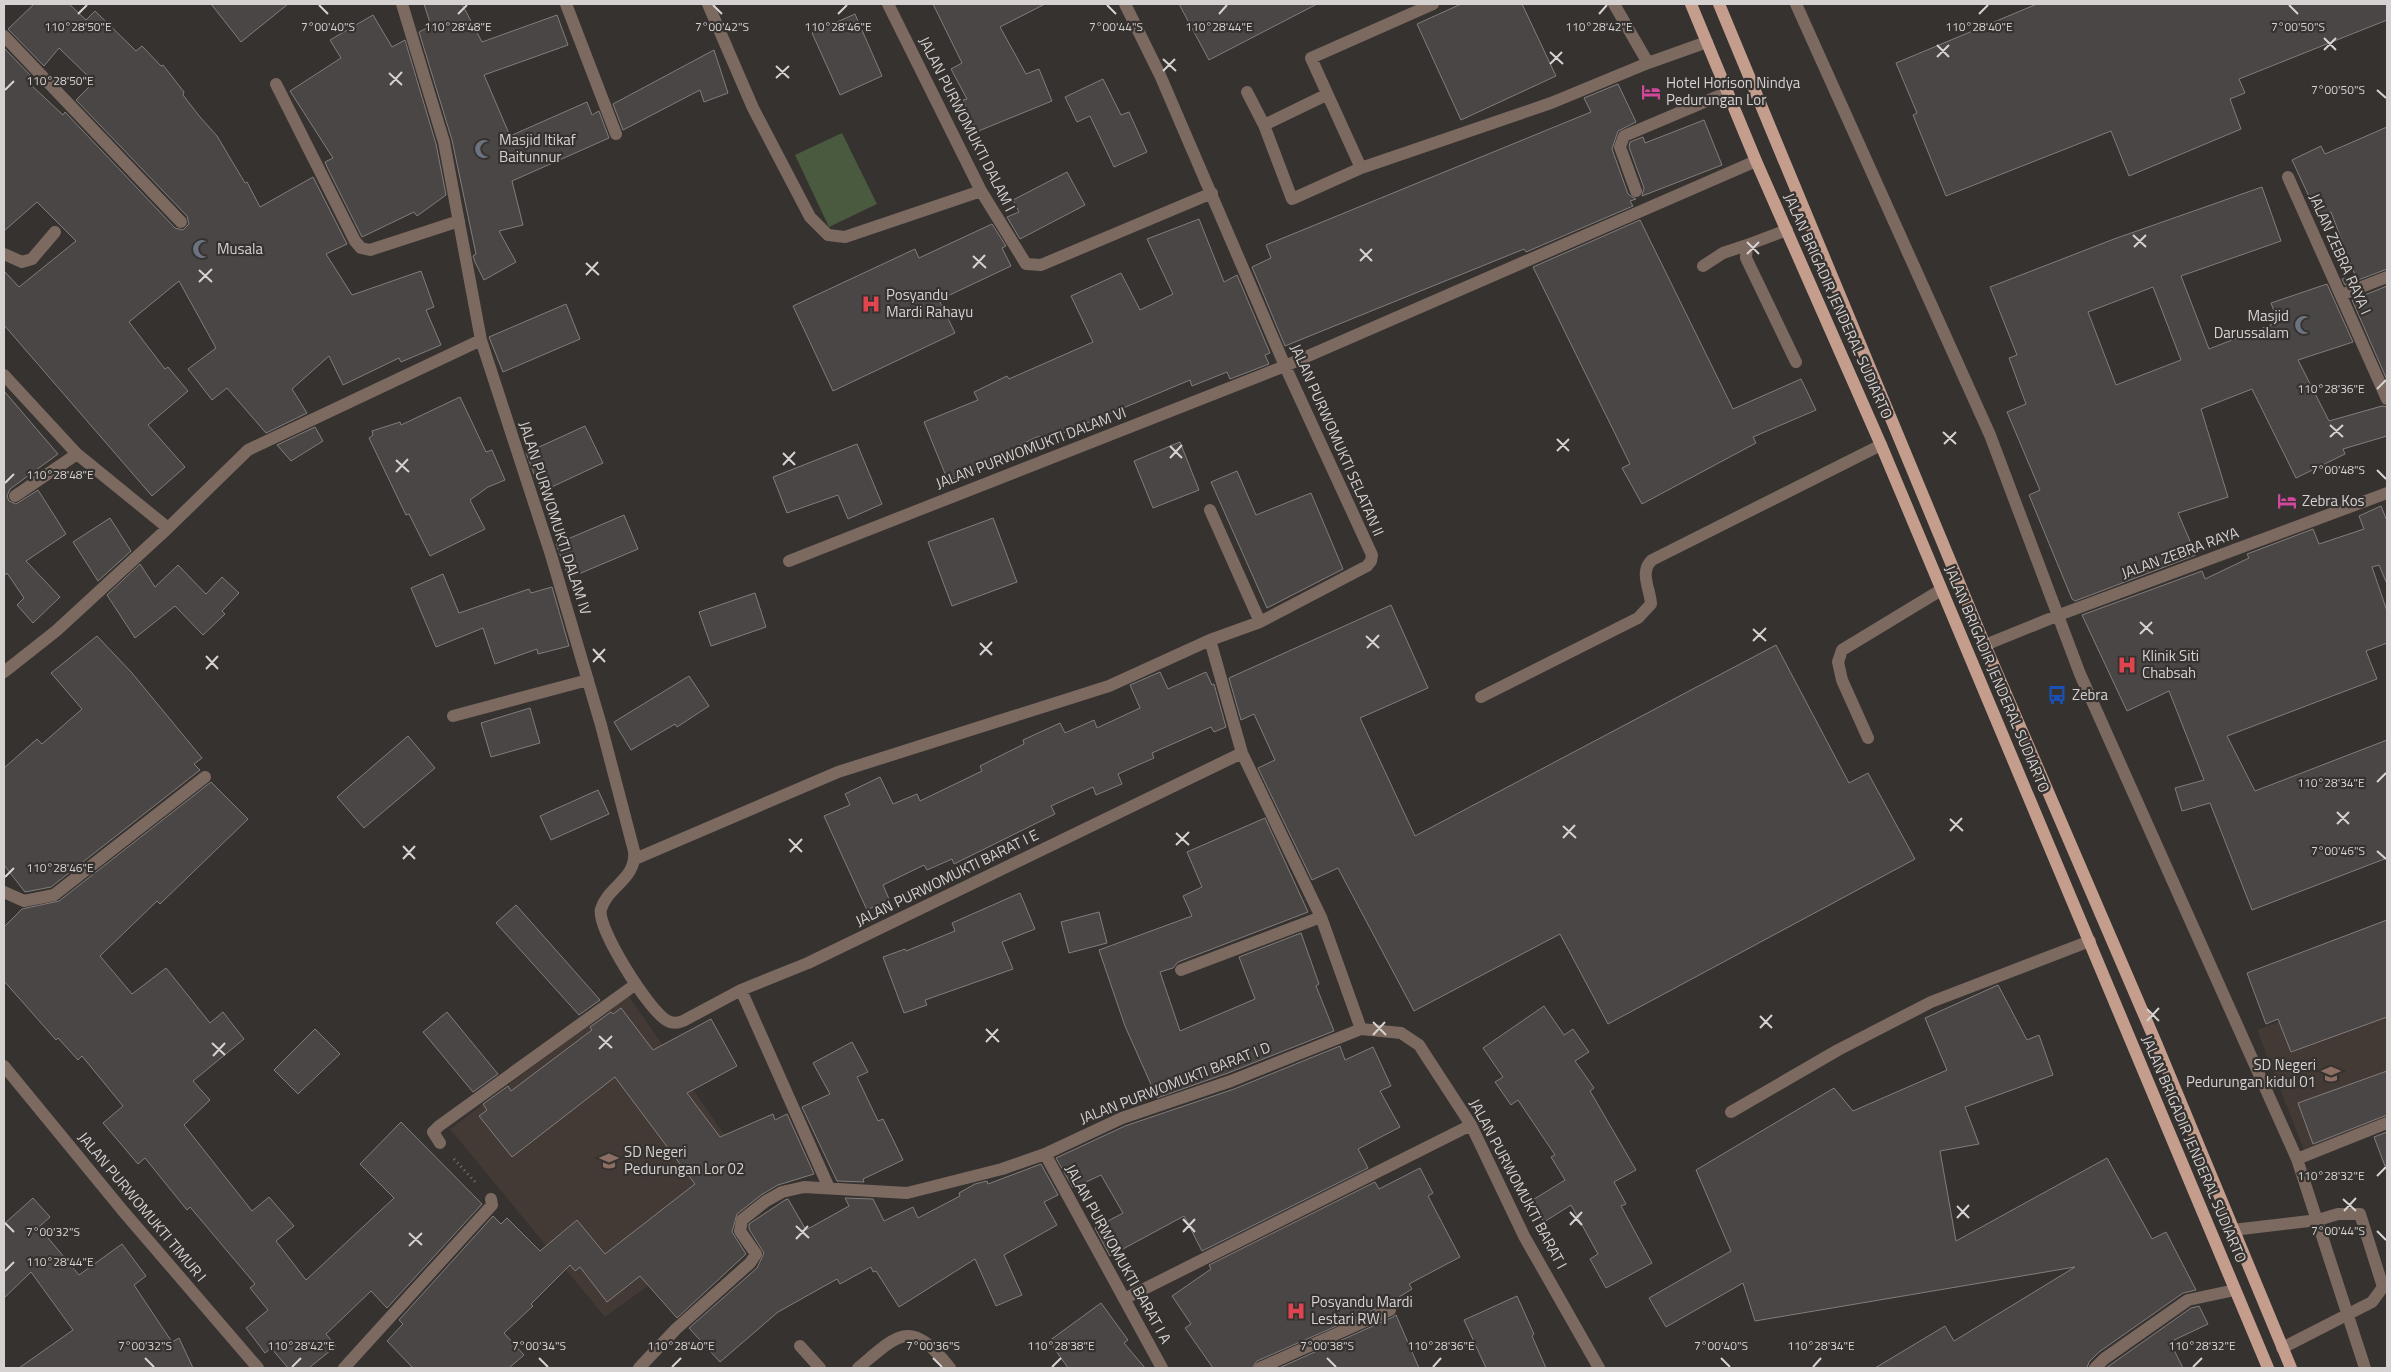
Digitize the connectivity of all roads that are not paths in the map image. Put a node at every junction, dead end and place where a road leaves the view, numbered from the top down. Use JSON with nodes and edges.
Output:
{"nodes":[{"id":1,"x":402,"y":4,"type":"edge"},
{"id":2,"x":566,"y":4,"type":"edge"},
{"id":3,"x":708,"y":4,"type":"edge"},
{"id":4,"x":888,"y":4,"type":"edge"},
{"id":5,"x":1124,"y":4,"type":"edge"},
{"id":6,"x":1433,"y":4,"type":"edge"},
{"id":7,"x":1614,"y":4,"type":"edge"},
{"id":8,"x":1691,"y":4,"type":"edge"},
{"id":9,"x":1719,"y":4,"type":"edge"},
{"id":10,"x":1796,"y":4,"type":"edge"},
{"id":11,"x":4,"y":36,"type":"edge"},
{"id":12,"x":1707,"y":42,"type":"junction"},
{"id":13,"x":1648,"y":63,"type":"junction"},
{"id":14,"x":276,"y":84,"type":"dead end"},
{"id":15,"x":1247,"y":92,"type":"dead end"},
{"id":16,"x":1728,"y":92,"type":"junction"},
{"id":17,"x":1326,"y":94,"type":"junction"},
{"id":18,"x":1264,"y":124,"type":"junction"},
{"id":19,"x":616,"y":134,"type":"dead end"},
{"id":20,"x":1756,"y":161,"type":"junction"},
{"id":21,"x":1361,"y":168,"type":"junction"},
{"id":22,"x":2288,"y":177,"type":"dead end"},
{"id":23,"x":980,"y":191,"type":"junction"},
{"id":24,"x":1636,"y":191,"type":"dead end"},
{"id":25,"x":1212,"y":193,"type":"junction"},
{"id":26,"x":181,"y":222,"type":"dead end"},
{"id":27,"x":459,"y":222,"type":"junction"},
{"id":28,"x":1787,"y":230,"type":"junction"},
{"id":29,"x":55,"y":232,"type":"dead end"},
{"id":30,"x":1747,"y":245,"type":"junction"},
{"id":31,"x":4,"y":254,"type":"edge"},
{"id":32,"x":1703,"y":266,"type":"dead end"},
{"id":33,"x":2387,"y":277,"type":"edge"},
{"id":34,"x":2341,"y":295,"type":"junction"},
{"id":35,"x":480,"y":340,"type":"junction"},
{"id":36,"x":1796,"y":362,"type":"dead end"},
{"id":37,"x":1286,"y":366,"type":"junction"},
{"id":38,"x":4,"y":375,"type":"edge"},
{"id":39,"x":2387,"y":399,"type":"edge"},
{"id":40,"x":1881,"y":445,"type":"junction"},
{"id":41,"x":77,"y":454,"type":"junction"},
{"id":42,"x":2387,"y":493,"type":"edge"},
{"id":43,"x":15,"y":496,"type":"dead end"},
{"id":44,"x":1210,"y":510,"type":"dead end"},
{"id":45,"x":168,"y":528,"type":"junction"},
{"id":46,"x":789,"y":561,"type":"dead end"},
{"id":47,"x":1941,"y":590,"type":"junction"},
{"id":48,"x":2059,"y":615,"type":"junction"},
{"id":49,"x":1260,"y":622,"type":"junction"},
{"id":50,"x":1210,"y":640,"type":"junction"},
{"id":51,"x":1985,"y":645,"type":"junction"},
{"id":52,"x":4,"y":672,"type":"edge"},
{"id":53,"x":588,"y":680,"type":"junction"},
{"id":54,"x":1481,"y":697,"type":"dead end"},
{"id":55,"x":453,"y":716,"type":"dead end"},
{"id":56,"x":1868,"y":738,"type":"dead end"},
{"id":57,"x":1242,"y":753,"type":"junction"},
{"id":58,"x":205,"y":777,"type":"dead end"},
{"id":59,"x":635,"y":860,"type":"junction"},
{"id":60,"x":4,"y":892,"type":"edge"},
{"id":61,"x":1321,"y":917,"type":"junction"},
{"id":62,"x":2090,"y":941,"type":"junction"},
{"id":63,"x":1181,"y":970,"type":"dead end"},
{"id":64,"x":636,"y":984,"type":"junction"},
{"id":65,"x":741,"y":990,"type":"junction"},
{"id":66,"x":1361,"y":1029,"type":"junction"},
{"id":67,"x":2157,"y":1045,"type":"junction"},
{"id":68,"x":2136,"y":1052,"type":"junction"},
{"id":69,"x":4,"y":1066,"type":"edge"},
{"id":70,"x":1731,"y":1112,"type":"dead end"},
{"id":71,"x":2387,"y":1123,"type":"edge"},
{"id":72,"x":1471,"y":1124,"type":"junction"},
{"id":73,"x":440,"y":1143,"type":"road end"},
{"id":74,"x":1045,"y":1154,"type":"junction"},
{"id":75,"x":2297,"y":1158,"type":"junction"},
{"id":76,"x":829,"y":1188,"type":"junction"},
{"id":77,"x":491,"y":1199,"type":"road end"},
{"id":78,"x":2318,"y":1220,"type":"junction"},
{"id":79,"x":2233,"y":1230,"type":"junction"},
{"id":80,"x":2235,"y":1290,"type":"junction"},
{"id":81,"x":1124,"y":1299,"type":"junction"},
{"id":82,"x":1390,"y":1310,"type":"dead end"},
{"id":83,"x":2347,"y":1315,"type":"junction"},
{"id":84,"x":800,"y":1346,"type":"dead end"},
{"id":85,"x":2282,"y":1348,"type":"junction"},
{"id":86,"x":258,"y":1368,"type":"edge"},
{"id":87,"x":344,"y":1368,"type":"edge"},
{"id":88,"x":639,"y":1368,"type":"edge"},
{"id":89,"x":820,"y":1368,"type":"edge"},
{"id":90,"x":858,"y":1368,"type":"edge"},
{"id":91,"x":950,"y":1368,"type":"edge"},
{"id":92,"x":1162,"y":1368,"type":"edge"},
{"id":93,"x":1260,"y":1368,"type":"edge"},
{"id":94,"x":1599,"y":1368,"type":"edge"},
{"id":95,"x":2095,"y":1368,"type":"edge"},
{"id":96,"x":2268,"y":1368,"type":"edge"},
{"id":97,"x":2291,"y":1368,"type":"edge"},
{"id":98,"x":2365,"y":1368,"type":"edge"}],
"edges":[{"from":1,"to":27,"type":"street","name":"JALAN PURWOMUKTI DALAM IV"},
{"from":2,"to":19,"type":"street"},
{"from":3,"to":23,"type":"street"},
{"from":4,"to":23,"type":"street","name":"JALAN PURWOMUKTI DALAM I"},
{"from":5,"to":25,"type":"street","name":"JALAN PURWOMUKTI SELATAN II"},
{"from":6,"to":17,"type":"street"},
{"from":7,"to":13,"type":"street"},
{"from":8,"to":12,"type":"main road","name":"JALAN BRIGADIR JENDERAL SUDIARTO"},
{"from":9,"to":51,"type":"main road","name":"JALAN BRIGADIR JENDERAL SUDIARTO"},
{"from":10,"to":48,"type":"street"},
{"from":11,"to":26,"type":"street"},
{"from":12,"to":13,"type":"street"},
{"from":12,"to":16,"type":"main road","name":"JALAN BRIGADIR JENDERAL SUDIARTO"},
{"from":13,"to":21,"type":"street"},
{"from":14,"to":27,"type":"street"},
{"from":15,"to":18,"type":"street"},
{"from":16,"to":20,"type":"main road","name":"JALAN BRIGADIR JENDERAL SUDIARTO"},
{"from":16,"to":24,"type":"street"},
{"from":17,"to":18,"type":"street"},
{"from":17,"to":21,"type":"street"},
{"from":18,"to":21,"type":"street"},
{"from":20,"to":28,"type":"main road","name":"JALAN BRIGADIR JENDERAL SUDIARTO"},
{"from":20,"to":37,"type":"street","name":"JALAN PURWOMUKTI DALAM VI"},
{"from":22,"to":34,"type":"street","name":"JALAN ZEBRA RAYA I"},
{"from":23,"to":25,"type":"street","name":"JALAN PURWOMUKTI DALAM I"},
{"from":25,"to":37,"type":"street","name":"JALAN PURWOMUKTI SELATAN II"},
{"from":27,"to":35,"type":"street","name":"JALAN PURWOMUKTI DALAM IV"},
{"from":28,"to":30,"type":"street"},
{"from":28,"to":40,"type":"main road","name":"JALAN BRIGADIR JENDERAL SUDIARTO"},
{"from":29,"to":31,"type":"street"},
{"from":30,"to":32,"type":"street"},
{"from":30,"to":36,"type":"street"},
{"from":33,"to":34,"type":"street"},
{"from":34,"to":39,"type":"street","name":"JALAN ZEBRA RAYA I"},
{"from":35,"to":45,"type":"street"},
{"from":35,"to":53,"type":"street","name":"JALAN PURWOMUKTI DALAM IV"},
{"from":37,"to":46,"type":"street","name":"JALAN PURWOMUKTI DALAM VI"},
{"from":37,"to":49,"type":"street","name":"JALAN PURWOMUKTI SELATAN II"},
{"from":38,"to":41,"type":"street"},
{"from":40,"to":47,"type":"main road","name":"JALAN BRIGADIR JENDERAL SUDIARTO"},
{"from":40,"to":54,"type":"street"},
{"from":41,"to":43,"type":"street"},
{"from":41,"to":45,"type":"street"},
{"from":42,"to":48,"type":"street","name":"JALAN ZEBRA RAYA"},
{"from":44,"to":49,"type":"street"},
{"from":45,"to":52,"type":"street"},
{"from":47,"to":56,"type":"street"},
{"from":47,"to":62,"type":"main road","name":"JALAN BRIGADIR JENDERAL SUDIARTO"},
{"from":48,"to":51,"type":"street","name":"JALAN ZEBRA RAYA"},
{"from":48,"to":75,"type":"street"},
{"from":49,"to":50,"type":"street","name":"JALAN PURWOMUKTI SELATAN II"},
{"from":50,"to":57,"type":"street"},
{"from":50,"to":59,"type":"street","name":"JALAN PURWOMUKTI SELATAN II"},
{"from":51,"to":67,"type":"main road","name":"JALAN BRIGADIR JENDERAL SUDIARTO"},
{"from":53,"to":55,"type":"street"},
{"from":53,"to":59,"type":"street","name":"JALAN PURWOMUKTI DALAM IV"},
{"from":57,"to":61,"type":"street"},
{"from":57,"to":65,"type":"street","name":"JALAN PURWOMUKTI BARAT I E"},
{"from":58,"to":60,"type":"street"},
{"from":59,"to":64,"type":"street"},
{"from":61,"to":63,"type":"street"},
{"from":61,"to":66,"type":"street"},
{"from":62,"to":68,"type":"main road","name":"JALAN BRIGADIR JENDERAL SUDIARTO"},
{"from":62,"to":70,"type":"street"},
{"from":64,"to":65,"type":"street","name":"JALAN PURWOMUKTI BARAT I E"},
{"from":64,"to":73,"type":"street"},
{"from":65,"to":76,"type":"street"},
{"from":66,"to":72,"type":"street","name":"JALAN PURWOMUKTI BARAT I"},
{"from":66,"to":74,"type":"street","name":"JALAN PURWOMUKTI BARAT I D"},
{"from":67,"to":68,"type":"main road"},
{"from":67,"to":79,"type":"main road","name":"JALAN BRIGADIR JENDERAL SUDIARTO"},
{"from":68,"to":80,"type":"main road","name":"JALAN BRIGADIR JENDERAL SUDIARTO"},
{"from":69,"to":86,"type":"street","name":"JALAN PURWOMUKTI TIMUR I"},
{"from":71,"to":75,"type":"street"},
{"from":72,"to":81,"type":"street"},
{"from":72,"to":94,"type":"street","name":"JALAN PURWOMUKTI BARAT I"},
{"from":74,"to":76,"type":"street","name":"JALAN PURWOMUKTI BARAT I D"},
{"from":74,"to":81,"type":"street","name":"JALAN PURWOMUKTI BARAT I A"},
{"from":75,"to":78,"type":"street"},
{"from":76,"to":88,"type":"street","name":"JALAN PURWOMUKTI BARAT I D"},
{"from":77,"to":87,"type":"street"},
{"from":78,"to":79,"type":"street"},
{"from":78,"to":83,"type":"street"},
{"from":78,"to":83,"type":"street"},
{"from":79,"to":85,"type":"main road","name":"JALAN BRIGADIR JENDERAL SUDIARTO"},
{"from":80,"to":95,"type":"street"},
{"from":80,"to":96,"type":"main road","name":"JALAN BRIGADIR JENDERAL SUDIARTO"},
{"from":81,"to":92,"type":"street","name":"JALAN PURWOMUKTI BARAT I A"},
{"from":82,"to":93,"type":"street"},
{"from":83,"to":85,"type":"street"},
{"from":83,"to":98,"type":"street"},
{"from":84,"to":89,"type":"street"},
{"from":85,"to":97,"type":"main road","name":"JALAN BRIGADIR JENDERAL SUDIARTO"},
{"from":90,"to":91,"type":"street"}]}
